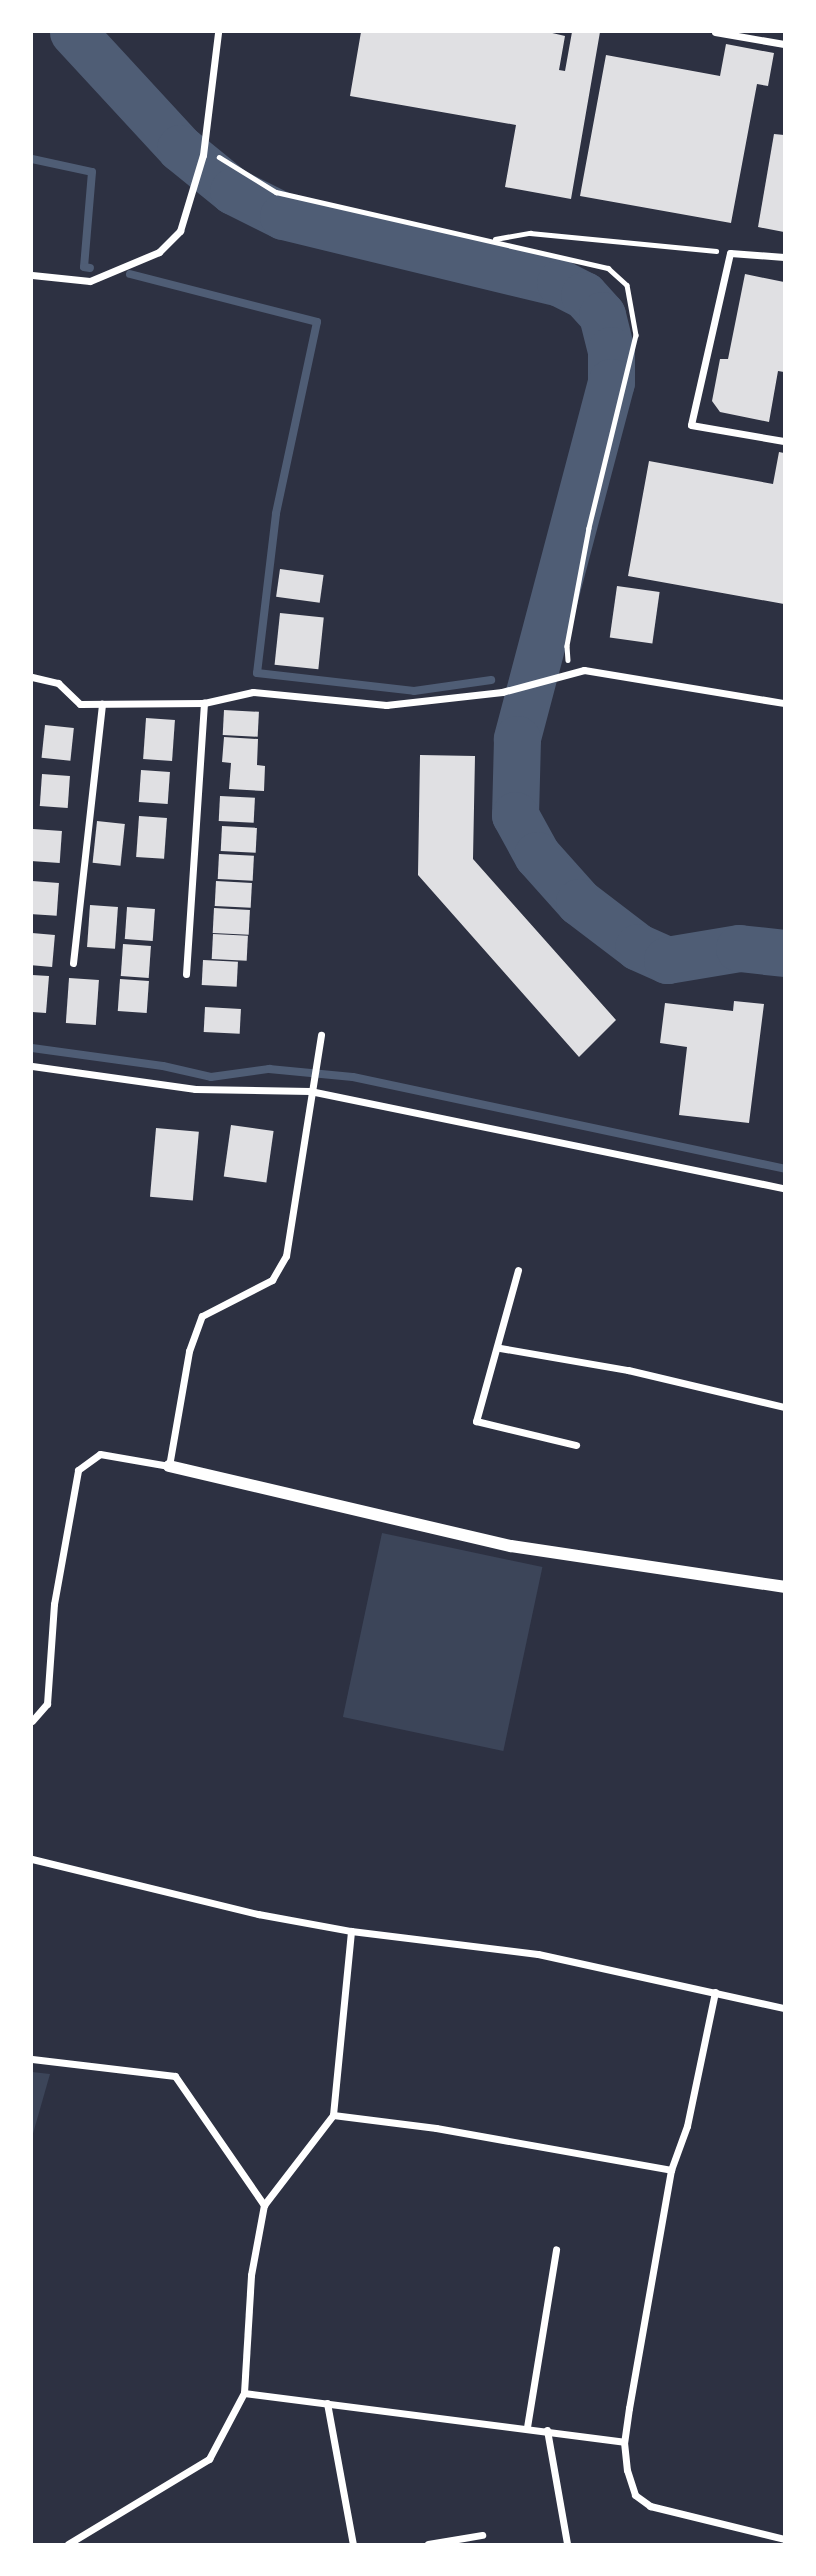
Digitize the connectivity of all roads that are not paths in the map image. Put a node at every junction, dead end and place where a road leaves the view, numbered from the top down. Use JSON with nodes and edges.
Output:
{"nodes":[{"id":1,"x":218,"y":32,"type":"edge"},
{"id":2,"x":715,"y":32,"type":"edge"},
{"id":3,"x":785,"y":44,"type":"edge"},
{"id":4,"x":785,"y":257,"type":"edge"},
{"id":5,"x":32,"y":275,"type":"edge"},
{"id":6,"x":785,"y":441,"type":"edge"},
{"id":7,"x":32,"y":677,"type":"edge"},
{"id":8,"x":204,"y":703,"type":"junction"},
{"id":9,"x":785,"y":703,"type":"edge"},
{"id":10,"x":102,"y":704,"type":"junction"},
{"id":11,"x":73,"y":963,"type":"dead end"},
{"id":12,"x":186,"y":974,"type":"dead end"},
{"id":13,"x":321,"y":1035,"type":"dead end"},
{"id":14,"x":32,"y":1066,"type":"edge"},
{"id":15,"x":310,"y":1091,"type":"junction"},
{"id":16,"x":785,"y":1188,"type":"edge"},
{"id":17,"x":519,"y":1270,"type":"dead end"},
{"id":18,"x":500,"y":1348,"type":"junction"},
{"id":19,"x":785,"y":1407,"type":"edge"},
{"id":20,"x":576,"y":1445,"type":"dead end"},
{"id":21,"x":169,"y":1466,"type":"junction"},
{"id":22,"x":784,"y":1586,"type":"edge"},
{"id":23,"x":32,"y":1721,"type":"edge"},
{"id":24,"x":32,"y":1859,"type":"edge"},
{"id":25,"x":351,"y":1931,"type":"junction"},
{"id":26,"x":715,"y":1992,"type":"junction"},
{"id":27,"x":785,"y":2008,"type":"edge"},
{"id":28,"x":32,"y":2059,"type":"edge"},
{"id":29,"x":333,"y":2115,"type":"junction"},
{"id":30,"x":671,"y":2170,"type":"junction"},
{"id":31,"x":264,"y":2204,"type":"junction"},
{"id":32,"x":556,"y":2249,"type":"dead end"},
{"id":33,"x":244,"y":2393,"type":"junction"},
{"id":34,"x":327,"y":2403,"type":"junction"},
{"id":35,"x":527,"y":2427,"type":"junction"},
{"id":36,"x":547,"y":2430,"type":"junction"},
{"id":37,"x":624,"y":2442,"type":"junction"},
{"id":38,"x":482,"y":2535,"type":"dead end"},
{"id":39,"x":785,"y":2539,"type":"edge"},
{"id":40,"x":68,"y":2544,"type":"edge"},
{"id":41,"x":353,"y":2544,"type":"edge"},
{"id":42,"x":428,"y":2544,"type":"edge"},
{"id":43,"x":567,"y":2544,"type":"edge"}],
"edges":[{"from":1,"to":5,"type":"street"},
{"from":2,"to":3,"type":"street"},
{"from":4,"to":6,"type":"street"},
{"from":7,"to":10,"type":"street"},
{"from":8,"to":9,"type":"street"},
{"from":8,"to":10,"type":"street"},
{"from":8,"to":12,"type":"street"},
{"from":10,"to":11,"type":"street"},
{"from":13,"to":15,"type":"street"},
{"from":14,"to":15,"type":"street"},
{"from":15,"to":16,"type":"street"},
{"from":15,"to":21,"type":"street"},
{"from":17,"to":18,"type":"street"},
{"from":18,"to":19,"type":"street"},
{"from":18,"to":20,"type":"street"},
{"from":21,"to":22,"type":"street"},
{"from":21,"to":23,"type":"street"},
{"from":24,"to":25,"type":"street"},
{"from":25,"to":26,"type":"street"},
{"from":25,"to":29,"type":"street"},
{"from":26,"to":27,"type":"street"},
{"from":26,"to":30,"type":"street"},
{"from":28,"to":31,"type":"street"},
{"from":29,"to":30,"type":"street"},
{"from":29,"to":31,"type":"street"},
{"from":30,"to":37,"type":"street"},
{"from":31,"to":33,"type":"street"},
{"from":32,"to":35,"type":"street"},
{"from":33,"to":34,"type":"street"},
{"from":33,"to":40,"type":"street"},
{"from":34,"to":35,"type":"street"},
{"from":34,"to":41,"type":"street"},
{"from":35,"to":36,"type":"street"},
{"from":36,"to":37,"type":"street"},
{"from":36,"to":43,"type":"street"},
{"from":37,"to":39,"type":"street"},
{"from":38,"to":42,"type":"street"}]}
